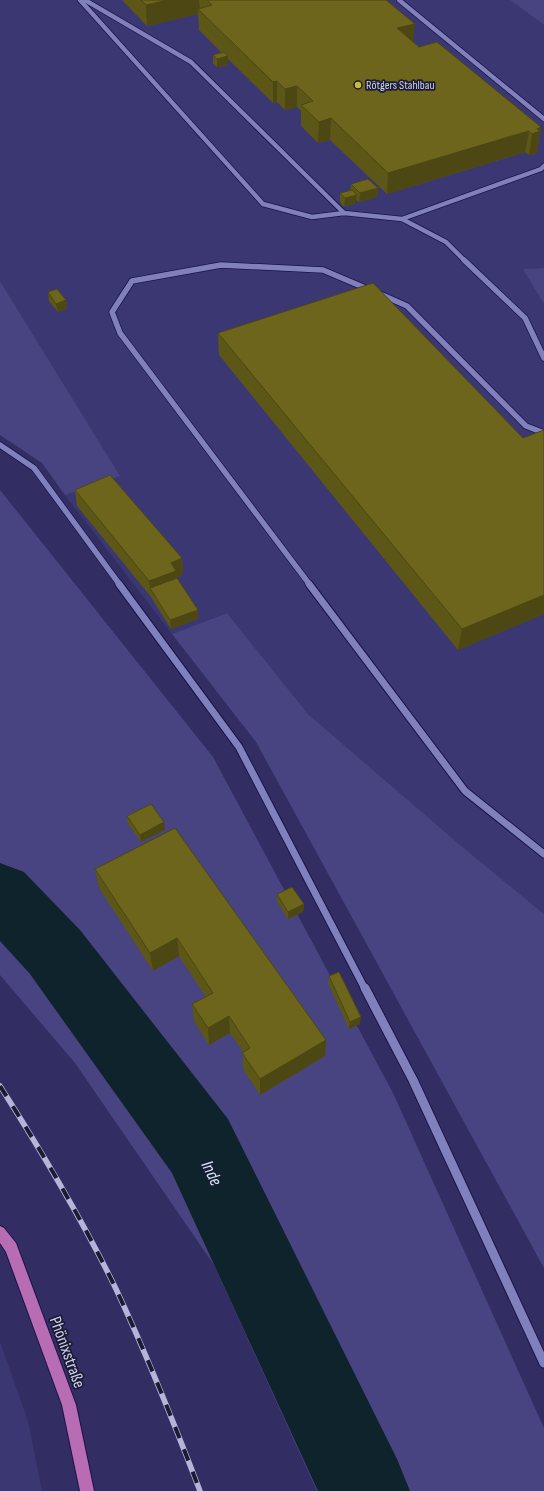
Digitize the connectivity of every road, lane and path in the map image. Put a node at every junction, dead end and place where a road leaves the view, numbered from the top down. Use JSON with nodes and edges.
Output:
{"nodes":[{"id":1,"x":80,"y":0,"type":"edge"},
{"id":2,"x":85,"y":0,"type":"edge"},
{"id":3,"x":399,"y":0,"type":"edge"},
{"id":4,"x":544,"y":119,"type":"edge"},
{"id":5,"x":544,"y":166,"type":"edge"},
{"id":6,"x":344,"y":212,"type":"junction"},
{"id":7,"x":402,"y":219,"type":"junction"},
{"id":8,"x":544,"y":358,"type":"edge"},
{"id":9,"x":544,"y":433,"type":"edge"},
{"id":10,"x":0,"y":445,"type":"edge"},
{"id":11,"x":544,"y":854,"type":"edge"},
{"id":12,"x":0,"y":1232,"type":"edge"},
{"id":13,"x":544,"y":1363,"type":"edge"},
{"id":14,"x":87,"y":1491,"type":"edge"}],
"edges":[{"from":1,"to":6,"type":"lane"},
{"from":2,"to":6,"type":"lane"},
{"from":3,"to":4,"type":"lane"},
{"from":5,"to":7,"type":"lane"},
{"from":6,"to":7,"type":"lane"},
{"from":7,"to":8,"type":"lane"},
{"from":9,"to":11,"type":"lane"},
{"from":10,"to":13,"type":"lane"},
{"from":12,"to":14,"type":"main road","name":"Phönixstraße"}]}
